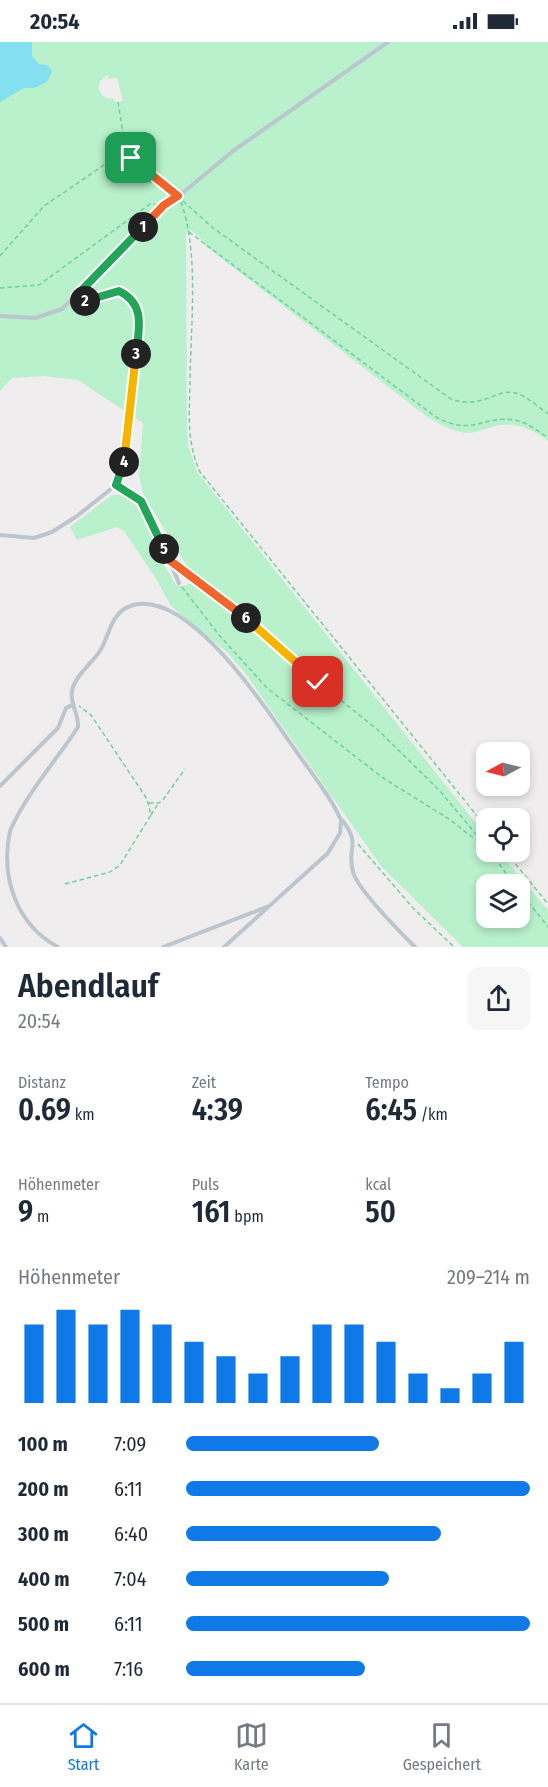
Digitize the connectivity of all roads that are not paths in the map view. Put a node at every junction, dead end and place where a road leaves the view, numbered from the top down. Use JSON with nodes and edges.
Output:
{"nodes":[{"id":1,"x":388,"y":42,"type":"edge"},
{"id":2,"x":76,"y":296,"type":"junction"},
{"id":3,"x":0,"y":316,"type":"edge"},
{"id":4,"x":116,"y":485,"type":"junction"},
{"id":5,"x":0,"y":535,"type":"edge"},
{"id":6,"x":180,"y":583,"type":"road end"},
{"id":7,"x":72,"y":705,"type":"junction"},
{"id":8,"x":0,"y":786,"type":"edge"},
{"id":9,"x":341,"y":819,"type":"junction"},
{"id":10,"x":271,"y":905,"type":"junction"},
{"id":11,"x":0,"y":938,"type":"edge"},
{"id":12,"x":6,"y":947,"type":"edge"},
{"id":13,"x":58,"y":947,"type":"edge"},
{"id":14,"x":163,"y":947,"type":"edge"},
{"id":15,"x":224,"y":947,"type":"edge"},
{"id":16,"x":415,"y":947,"type":"edge"}],
"edges":[{"from":1,"to":2,"type":"lane"},
{"from":2,"to":3,"type":"lane"},
{"from":2,"to":4,"type":"lane"},
{"from":4,"to":5,"type":"lane"},
{"from":4,"to":6,"type":"lane"},
{"from":7,"to":8,"type":"lane"},
{"from":7,"to":9,"type":"lane"},
{"from":7,"to":13,"type":"lane"},
{"from":9,"to":10,"type":"lane"},
{"from":9,"to":16,"type":"lane"},
{"from":10,"to":14,"type":"lane"},
{"from":10,"to":15,"type":"lane"},
{"from":11,"to":12,"type":"lane"}]}
